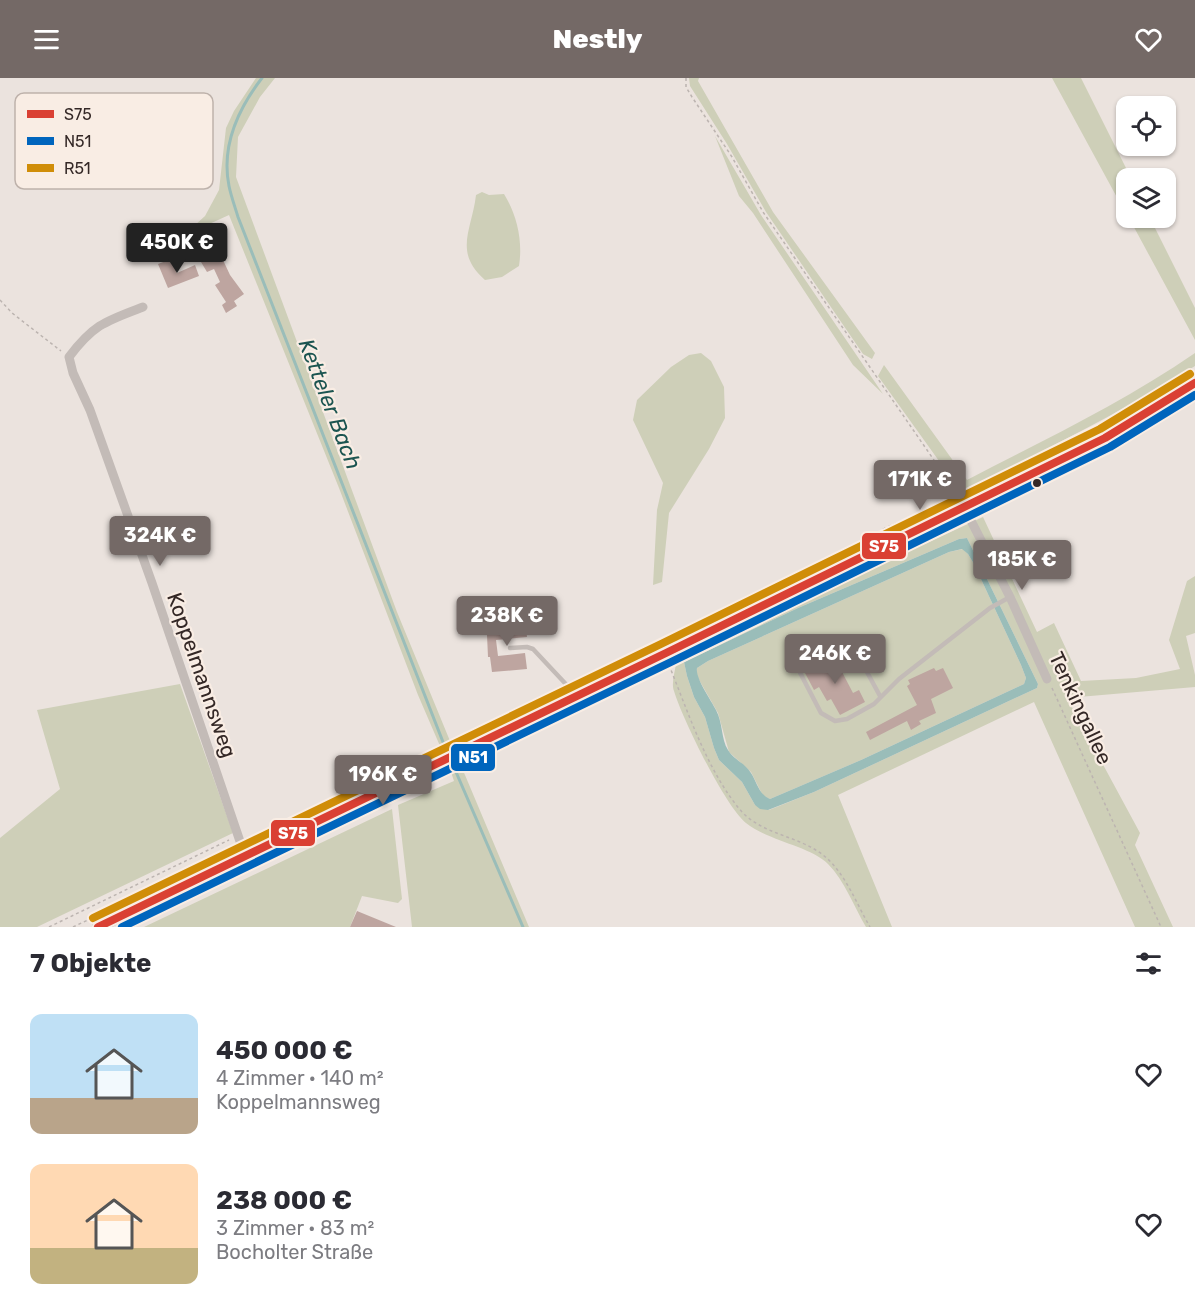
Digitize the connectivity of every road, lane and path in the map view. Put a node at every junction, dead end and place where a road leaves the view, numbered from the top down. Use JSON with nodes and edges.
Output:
{"nodes":[{"id":1,"x":686,"y":78,"type":"edge"},
{"id":2,"x":0,"y":300,"type":"edge"},
{"id":3,"x":143,"y":307,"type":"dead end"},
{"id":4,"x":69,"y":357,"type":"junction"},
{"id":5,"x":1195,"y":383,"type":"edge"},
{"id":6,"x":1126,"y":411,"type":"dead end"},
{"id":7,"x":1063,"y":446,"type":"dead end"},
{"id":8,"x":969,"y":492,"type":"dead end"},
{"id":9,"x":961,"y":501,"type":"junction"},
{"id":10,"x":853,"y":548,"type":"dead end"},
{"id":11,"x":1006,"y":599,"type":"junction"},
{"id":12,"x":510,"y":648,"type":"dead end"},
{"id":13,"x":666,"y":653,"type":"junction"},
{"id":14,"x":1047,"y":679,"type":"joint"},
{"id":15,"x":577,"y":696,"type":"junction"},
{"id":16,"x":880,"y":696,"type":"junction"},
{"id":17,"x":238,"y":836,"type":"junction"},
{"id":18,"x":244,"y":856,"type":"junction"},
{"id":19,"x":96,"y":922,"type":"edge"},
{"id":20,"x":49,"y":927,"type":"edge"},
{"id":21,"x":73,"y":927,"type":"edge"},
{"id":22,"x":870,"y":927,"type":"edge"},
{"id":23,"x":1161,"y":927,"type":"edge"}],
"edges":[{"from":1,"to":9,"type":"path"},
{"from":2,"to":4,"type":"path"},
{"from":3,"to":4,"type":"street"},
{"from":4,"to":17,"type":"street","name":"Koppelmannsweg"},
{"from":5,"to":9,"type":"main road"},
{"from":6,"to":7,"type":"path"},
{"from":8,"to":9,"type":"path"},
{"from":9,"to":10,"type":"path"},
{"from":9,"to":11,"type":"street","name":"Tenkingallee"},
{"from":9,"to":13,"type":"main road"},
{"from":11,"to":14,"type":"street","name":"Tenkingallee"},
{"from":11,"to":16,"type":"lane"},
{"from":12,"to":15,"type":"lane"},
{"from":13,"to":15,"type":"main road"},
{"from":13,"to":22,"type":"path"},
{"from":14,"to":23,"type":"path","name":"Tenkingallee"},
{"from":15,"to":18,"type":"main road"},
{"from":16,"to":16,"type":"lane"},
{"from":17,"to":18,"type":"street","name":"Koppelmannsweg"},
{"from":17,"to":20,"type":"path"},
{"from":18,"to":19,"type":"main road"},
{"from":19,"to":21,"type":"path"}]}
